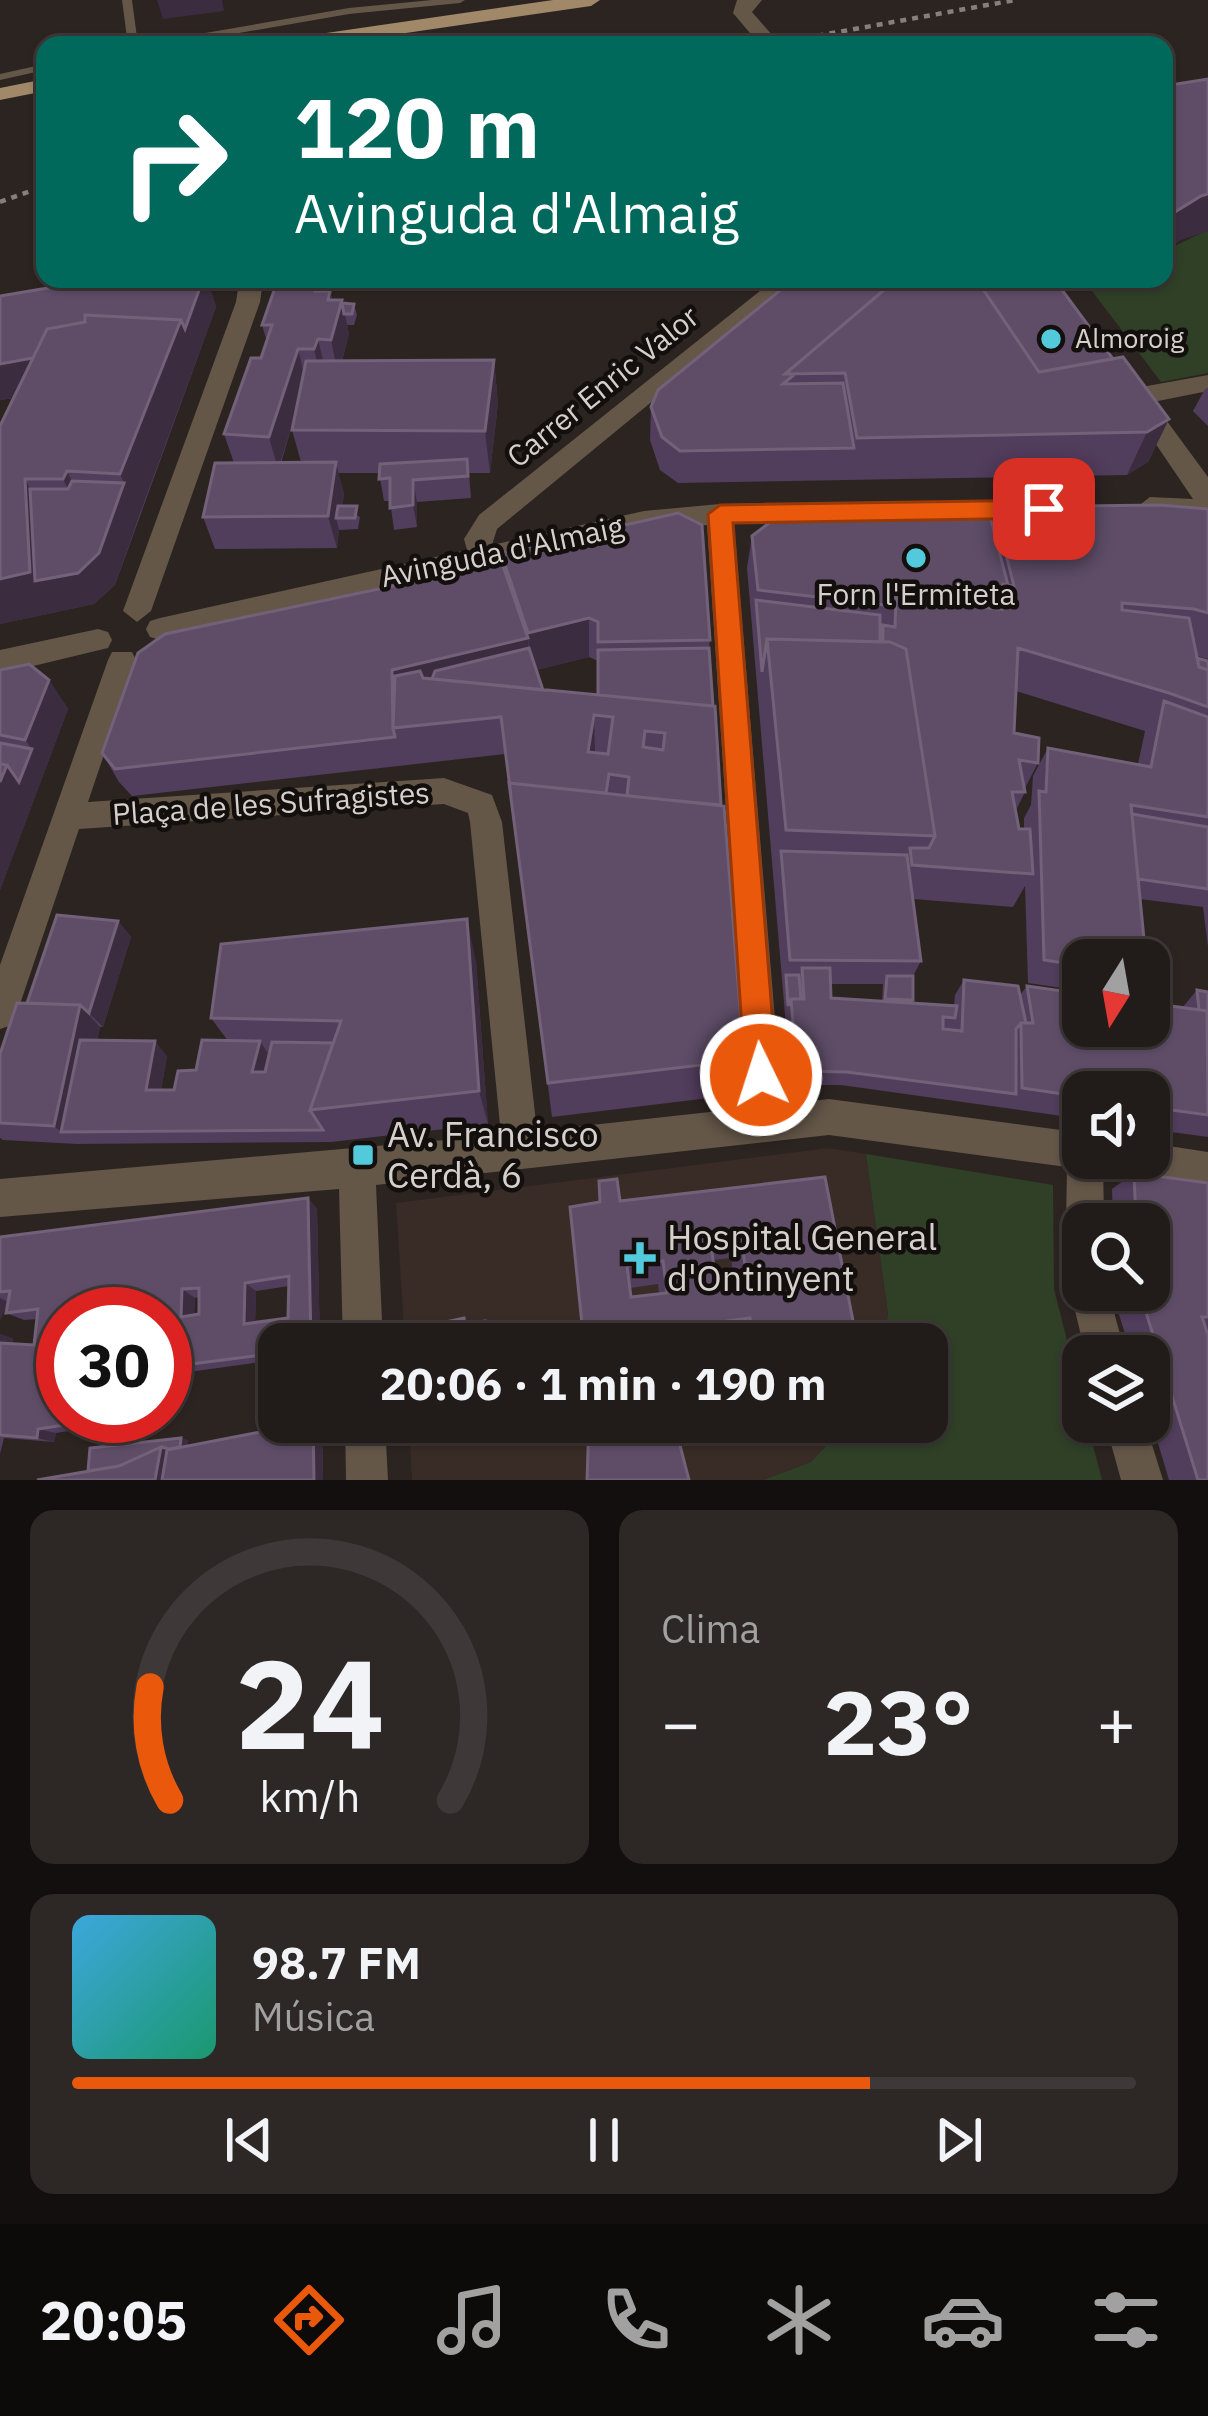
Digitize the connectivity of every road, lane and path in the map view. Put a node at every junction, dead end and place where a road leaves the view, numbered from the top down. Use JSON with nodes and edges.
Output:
{"nodes":[{"id":1,"x":128,"y":0,"type":"edge"},
{"id":2,"x":460,"y":0,"type":"edge"},
{"id":3,"x":591,"y":0,"type":"edge"},
{"id":4,"x":752,"y":0,"type":"edge"},
{"id":5,"x":1015,"y":0,"type":"edge"},
{"id":6,"x":132,"y":36,"type":"edge"},
{"id":7,"x":204,"y":36,"type":"edge"},
{"id":8,"x":346,"y":36,"type":"edge"},
{"id":9,"x":763,"y":36,"type":"edge"},
{"id":10,"x":815,"y":36,"type":"edge"},
{"id":11,"x":36,"y":69,"type":"edge"},
{"id":12,"x":0,"y":77,"type":"edge"},
{"id":13,"x":36,"y":88,"type":"edge"},
{"id":14,"x":0,"y":94,"type":"edge"},
{"id":15,"x":36,"y":188,"type":"edge"},
{"id":16,"x":0,"y":202,"type":"edge"},
{"id":17,"x":246,"y":288,"type":"edge"},
{"id":18,"x":771,"y":288,"type":"edge"},
{"id":19,"x":1208,"y":383,"type":"edge"},
{"id":20,"x":1208,"y":507,"type":"edge"},
{"id":21,"x":1112,"y":508,"type":"edge"},
{"id":22,"x":1067,"y":509,"type":"edge"},
{"id":23,"x":720,"y":514,"type":"junction"},
{"id":24,"x":482,"y":556,"type":"junction"},
{"id":25,"x":149,"y":620,"type":"junction"},
{"id":26,"x":98,"y":640,"type":"junction"},
{"id":27,"x":122,"y":660,"type":"junction"},
{"id":28,"x":0,"y":662,"type":"edge"},
{"id":29,"x":69,"y":815,"type":"junction"},
{"id":30,"x":0,"y":1013,"type":"edge"},
{"id":31,"x":765,"y":1121,"type":"junction"},
{"id":32,"x":520,"y":1150,"type":"junction"},
{"id":33,"x":1062,"y":1152,"type":"edge"},
{"id":34,"x":1170,"y":1164,"type":"edge"},
{"id":35,"x":357,"y":1168,"type":"junction"},
{"id":36,"x":1208,"y":1170,"type":"edge"},
{"id":37,"x":0,"y":1198,"type":"edge"},
{"id":38,"x":362,"y":1323,"type":"edge"},
{"id":39,"x":366,"y":1443,"type":"edge"},
{"id":40,"x":1131,"y":1443,"type":"edge"},
{"id":41,"x":367,"y":1480,"type":"edge"},
{"id":42,"x":1142,"y":1480,"type":"edge"}],
"edges":[{"from":1,"to":6,"type":"lane"},
{"from":2,"to":7,"type":"lane"},
{"from":3,"to":8,"type":"main road"},
{"from":4,"to":9,"type":"street"},
{"from":5,"to":10,"type":"path"},
{"from":11,"to":12,"type":"lane"},
{"from":13,"to":14,"type":"main road"},
{"from":15,"to":16,"type":"path"},
{"from":17,"to":25,"type":"street"},
{"from":18,"to":24,"type":"street","name":"Carrer Enric Valor"},
{"from":19,"to":20,"type":"street"},
{"from":20,"to":21,"type":"street"},
{"from":22,"to":23,"type":"street","name":"Avinguda d'Almaig"},
{"from":23,"to":24,"type":"street","name":"Avinguda d'Almaig"},
{"from":23,"to":31,"type":"street"},
{"from":24,"to":25,"type":"street","name":"Avinguda d'Almaig"},
{"from":25,"to":26,"type":"street"},
{"from":25,"to":27,"type":"street"},
{"from":26,"to":27,"type":"street"},
{"from":26,"to":28,"type":"street"},
{"from":27,"to":29,"type":"street"},
{"from":29,"to":30,"type":"street"},
{"from":29,"to":32,"type":"street","name":"Plaça de les Sufragistes"},
{"from":31,"to":32,"type":"street"},
{"from":31,"to":33,"type":"street"},
{"from":32,"to":35,"type":"street"},
{"from":34,"to":36,"type":"street"},
{"from":35,"to":37,"type":"street"},
{"from":35,"to":38,"type":"street"},
{"from":39,"to":41,"type":"street"},
{"from":40,"to":42,"type":"street"}]}
